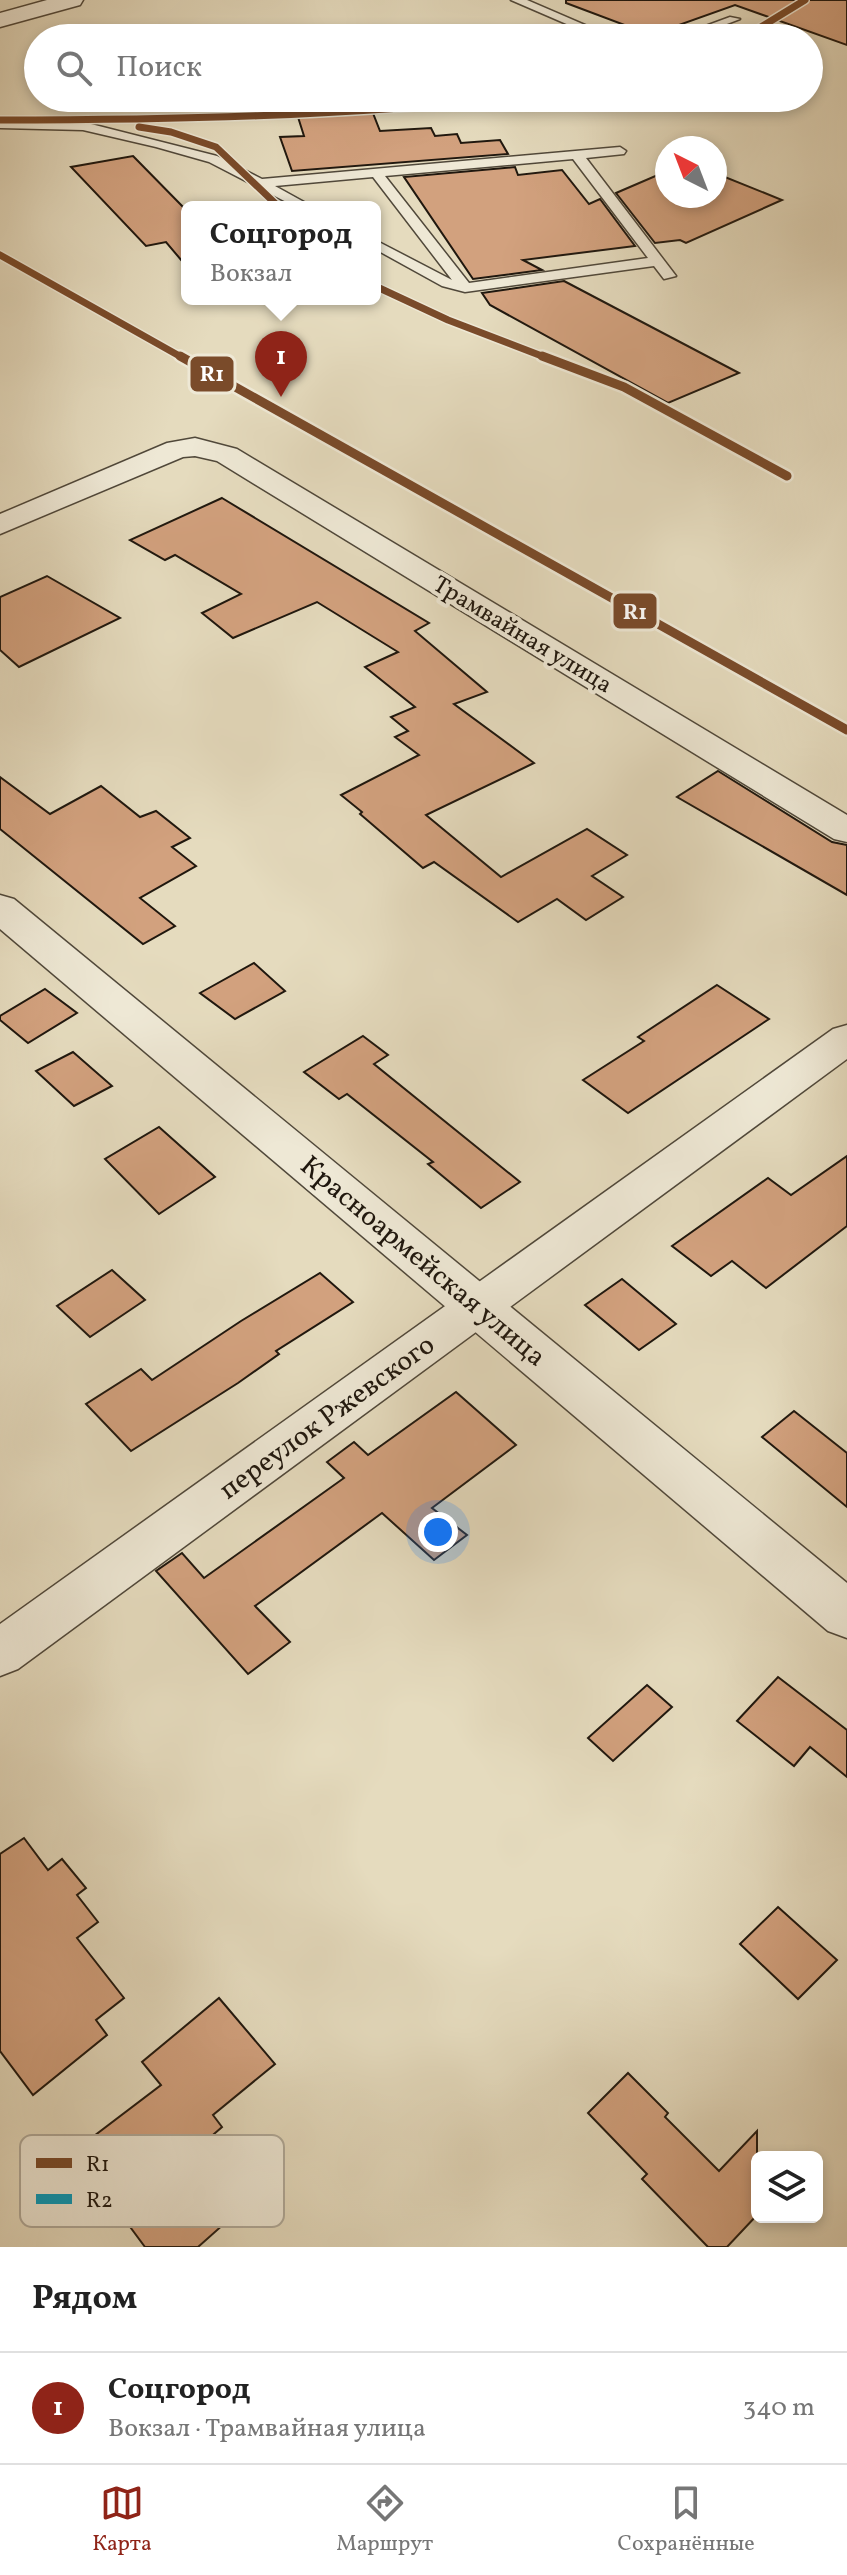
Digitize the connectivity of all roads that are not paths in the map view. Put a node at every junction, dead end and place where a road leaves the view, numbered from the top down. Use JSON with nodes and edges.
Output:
{"nodes":[{"id":1,"x":72,"y":0,"type":"edge"},
{"id":2,"x":517,"y":0,"type":"edge"},
{"id":3,"x":734,"y":19,"type":"dead end"},
{"id":4,"x":0,"y":20,"type":"edge"},
{"id":5,"x":575,"y":24,"type":"edge"},
{"id":6,"x":720,"y":24,"type":"edge"},
{"id":7,"x":0,"y":124,"type":"edge"},
{"id":8,"x":620,"y":151,"type":"dead end"},
{"id":9,"x":577,"y":155,"type":"junction"},
{"id":10,"x":377,"y":174,"type":"junction"},
{"id":11,"x":261,"y":183,"type":"junction"},
{"id":12,"x":295,"y":201,"type":"edge"},
{"id":13,"x":381,"y":247,"type":"edge"},
{"id":14,"x":657,"y":261,"type":"junction"},
{"id":15,"x":669,"y":276,"type":"dead end"},
{"id":16,"x":465,"y":288,"type":"junction"},
{"id":17,"x":0,"y":525,"type":"edge"},
{"id":18,"x":847,"y":831,"type":"edge"},
{"id":19,"x":0,"y":908,"type":"edge"},
{"id":20,"x":847,"y":1039,"type":"edge"},
{"id":21,"x":478,"y":1305,"type":"junction"},
{"id":22,"x":847,"y":1615,"type":"edge"},
{"id":23,"x":0,"y":1653,"type":"edge"}],
"edges":[{"from":1,"to":4,"type":"street"},
{"from":2,"to":5,"type":"lane"},
{"from":3,"to":6,"type":"lane"},
{"from":7,"to":11,"type":"lane"},
{"from":8,"to":9,"type":"lane"},
{"from":9,"to":10,"type":"lane"},
{"from":9,"to":14,"type":"lane"},
{"from":10,"to":11,"type":"lane"},
{"from":10,"to":16,"type":"lane"},
{"from":11,"to":12,"type":"lane"},
{"from":13,"to":16,"type":"lane"},
{"from":14,"to":15,"type":"lane"},
{"from":14,"to":16,"type":"lane"},
{"from":17,"to":18,"type":"street","name":"Трамвайная улица"},
{"from":19,"to":21,"type":"street","name":"Красноармейская улица"},
{"from":20,"to":21,"type":"street","name":"переулок Ржевского"},
{"from":21,"to":22,"type":"street","name":"Красноармейская улица"},
{"from":21,"to":23,"type":"street","name":"переулок Ржевского"}]}
